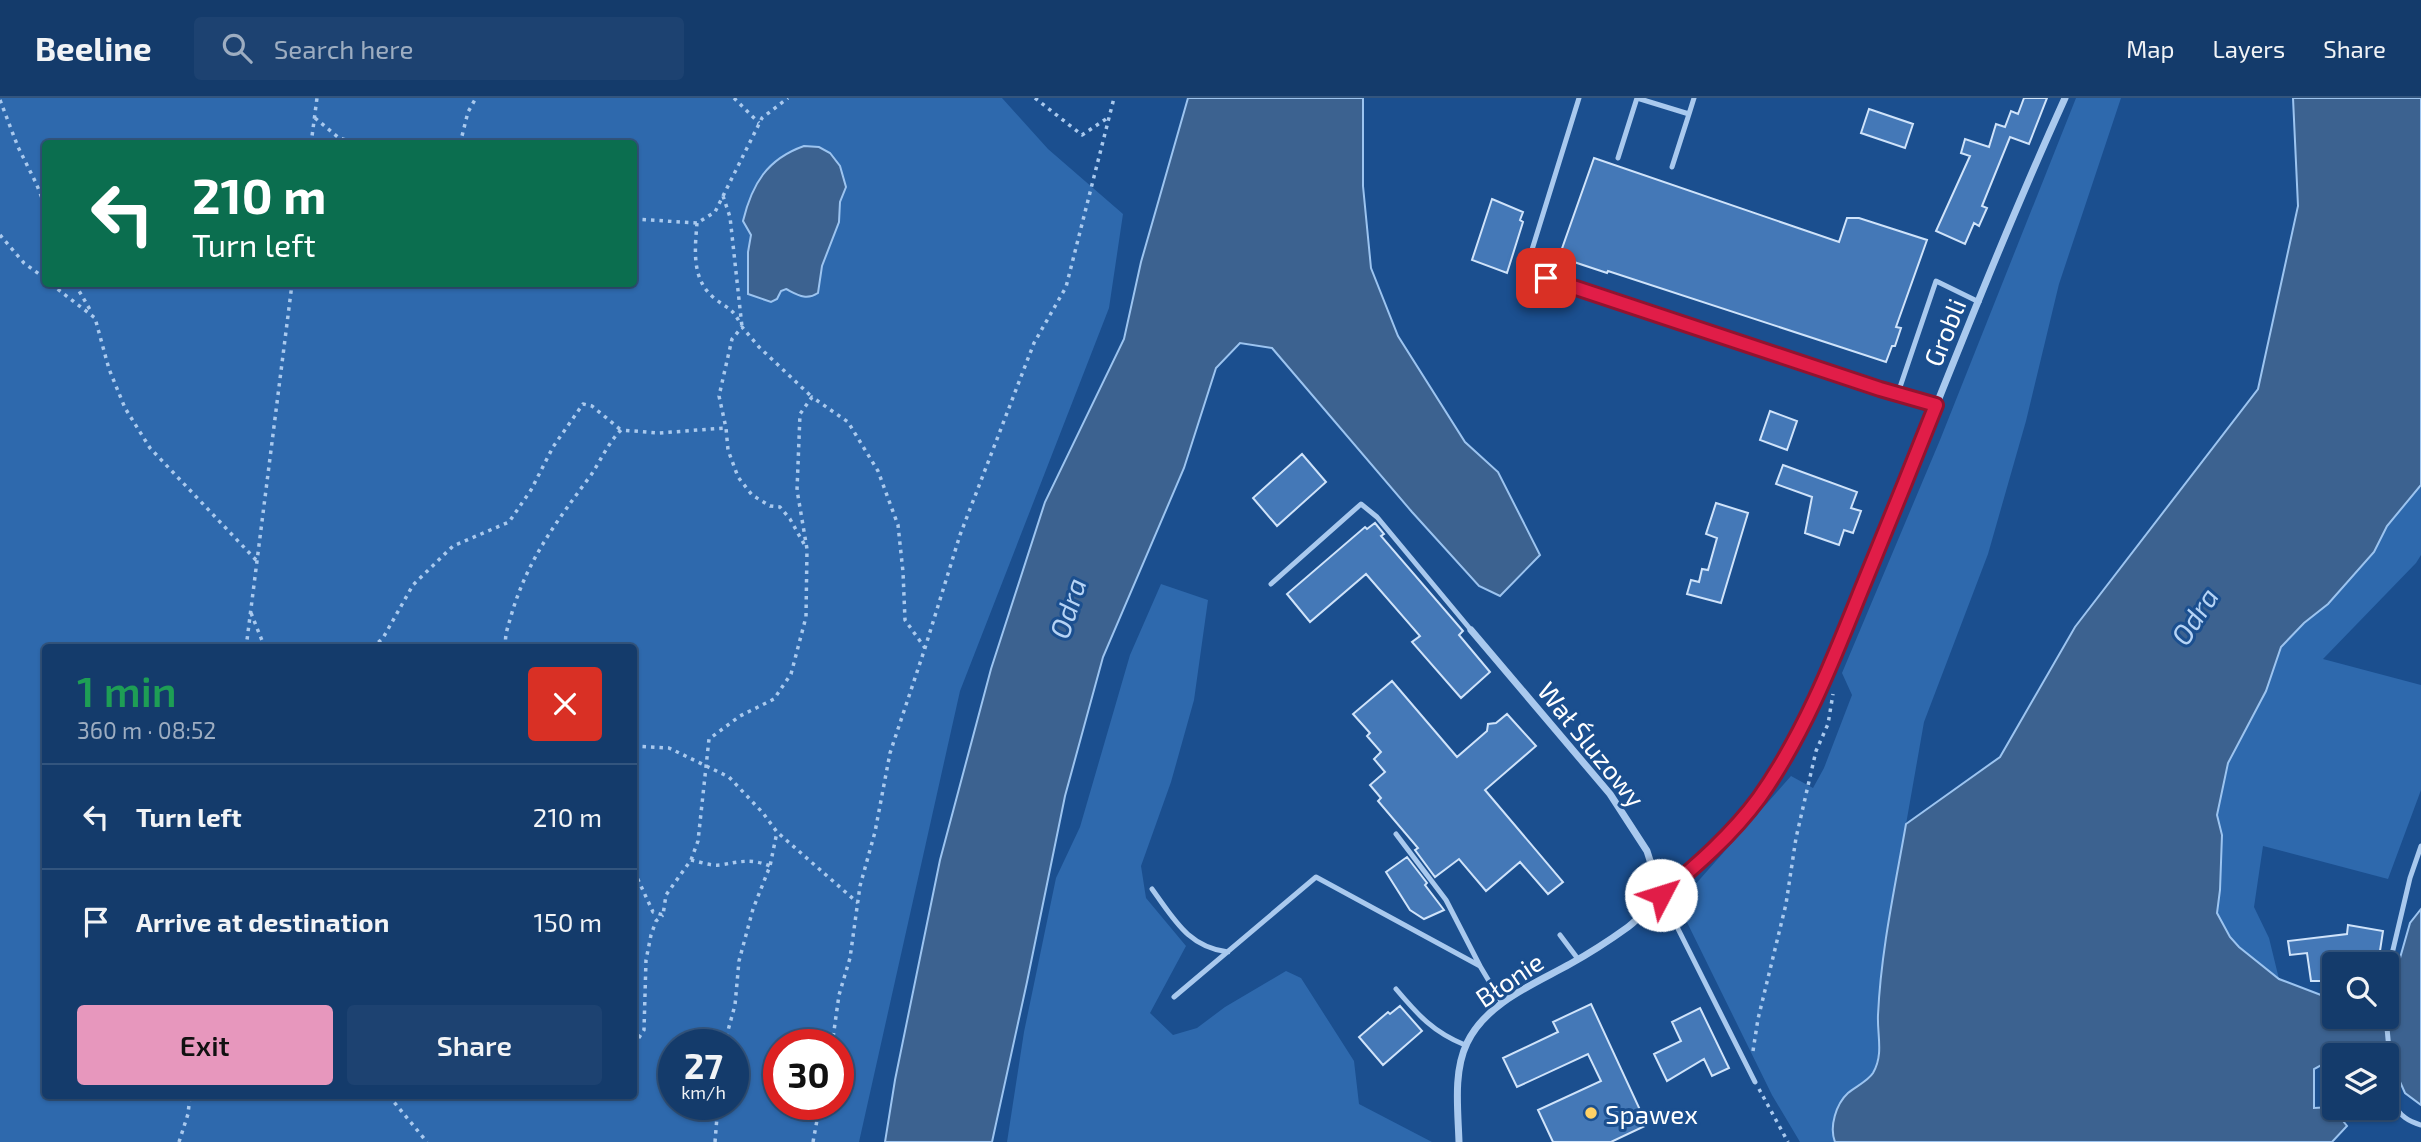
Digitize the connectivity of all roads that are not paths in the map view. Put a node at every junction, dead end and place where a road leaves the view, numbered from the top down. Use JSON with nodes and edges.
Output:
{"nodes":[{"id":1,"x":1579,"y":98,"type":"edge"},
{"id":2,"x":1637,"y":98,"type":"edge"},
{"id":3,"x":1694,"y":98,"type":"edge"},
{"id":4,"x":2064,"y":98,"type":"edge"},
{"id":5,"x":1689,"y":114,"type":"junction"},
{"id":6,"x":1618,"y":158,"type":"dead end"},
{"id":7,"x":1672,"y":167,"type":"dead end"},
{"id":8,"x":1979,"y":302,"type":"junction"},
{"id":9,"x":1898,"y":393,"type":"junction"},
{"id":10,"x":1936,"y":405,"type":"junction"},
{"id":11,"x":1271,"y":584,"type":"dead end"},
{"id":12,"x":1471,"y":630,"type":"joint"},
{"id":13,"x":1396,"y":834,"type":"dead end"},
{"id":14,"x":2421,"y":846,"type":"edge"},
{"id":15,"x":1152,"y":889,"type":"dead end"},
{"id":16,"x":1661,"y":895,"type":"junction"},
{"id":17,"x":1560,"y":935,"type":"dead end"},
{"id":18,"x":1228,"y":952,"type":"junction"},
{"id":19,"x":2392,"y":952,"type":"edge"},
{"id":20,"x":1578,"y":959,"type":"junction"},
{"id":21,"x":1480,"y":966,"type":"junction"},
{"id":22,"x":1396,"y":989,"type":"dead end"},
{"id":23,"x":1174,"y":997,"type":"dead end"},
{"id":24,"x":1502,"y":1003,"type":"junction"},
{"id":25,"x":2387,"y":1029,"type":"edge"},
{"id":26,"x":1465,"y":1045,"type":"junction"},
{"id":27,"x":1755,"y":1082,"type":"road end"},
{"id":28,"x":2421,"y":1125,"type":"edge"},
{"id":29,"x":1459,"y":1142,"type":"edge"}],
"edges":[{"from":1,"to":9,"type":"lane"},
{"from":2,"to":5,"type":"lane"},
{"from":2,"to":6,"type":"lane"},
{"from":3,"to":5,"type":"lane"},
{"from":4,"to":8,"type":"street","name":"Grobli"},
{"from":5,"to":7,"type":"lane"},
{"from":8,"to":9,"type":"lane"},
{"from":8,"to":10,"type":"street","name":"Grobli"},
{"from":9,"to":10,"type":"lane"},
{"from":10,"to":16,"type":"street","name":"Grobli"},
{"from":11,"to":12,"type":"lane"},
{"from":12,"to":16,"type":"street","name":"Wał Śluzowy"},
{"from":13,"to":21,"type":"lane"},
{"from":14,"to":19,"type":"lane"},
{"from":15,"to":18,"type":"lane"},
{"from":16,"to":20,"type":"street","name":"Błonie"},
{"from":16,"to":27,"type":"lane"},
{"from":17,"to":20,"type":"lane"},
{"from":18,"to":21,"type":"lane"},
{"from":18,"to":23,"type":"lane"},
{"from":20,"to":24,"type":"street","name":"Błonie"},
{"from":21,"to":24,"type":"lane"},
{"from":22,"to":26,"type":"lane"},
{"from":24,"to":26,"type":"street","name":"Błonie"},
{"from":25,"to":28,"type":"lane"},
{"from":26,"to":29,"type":"street","name":"Błonie"}]}
